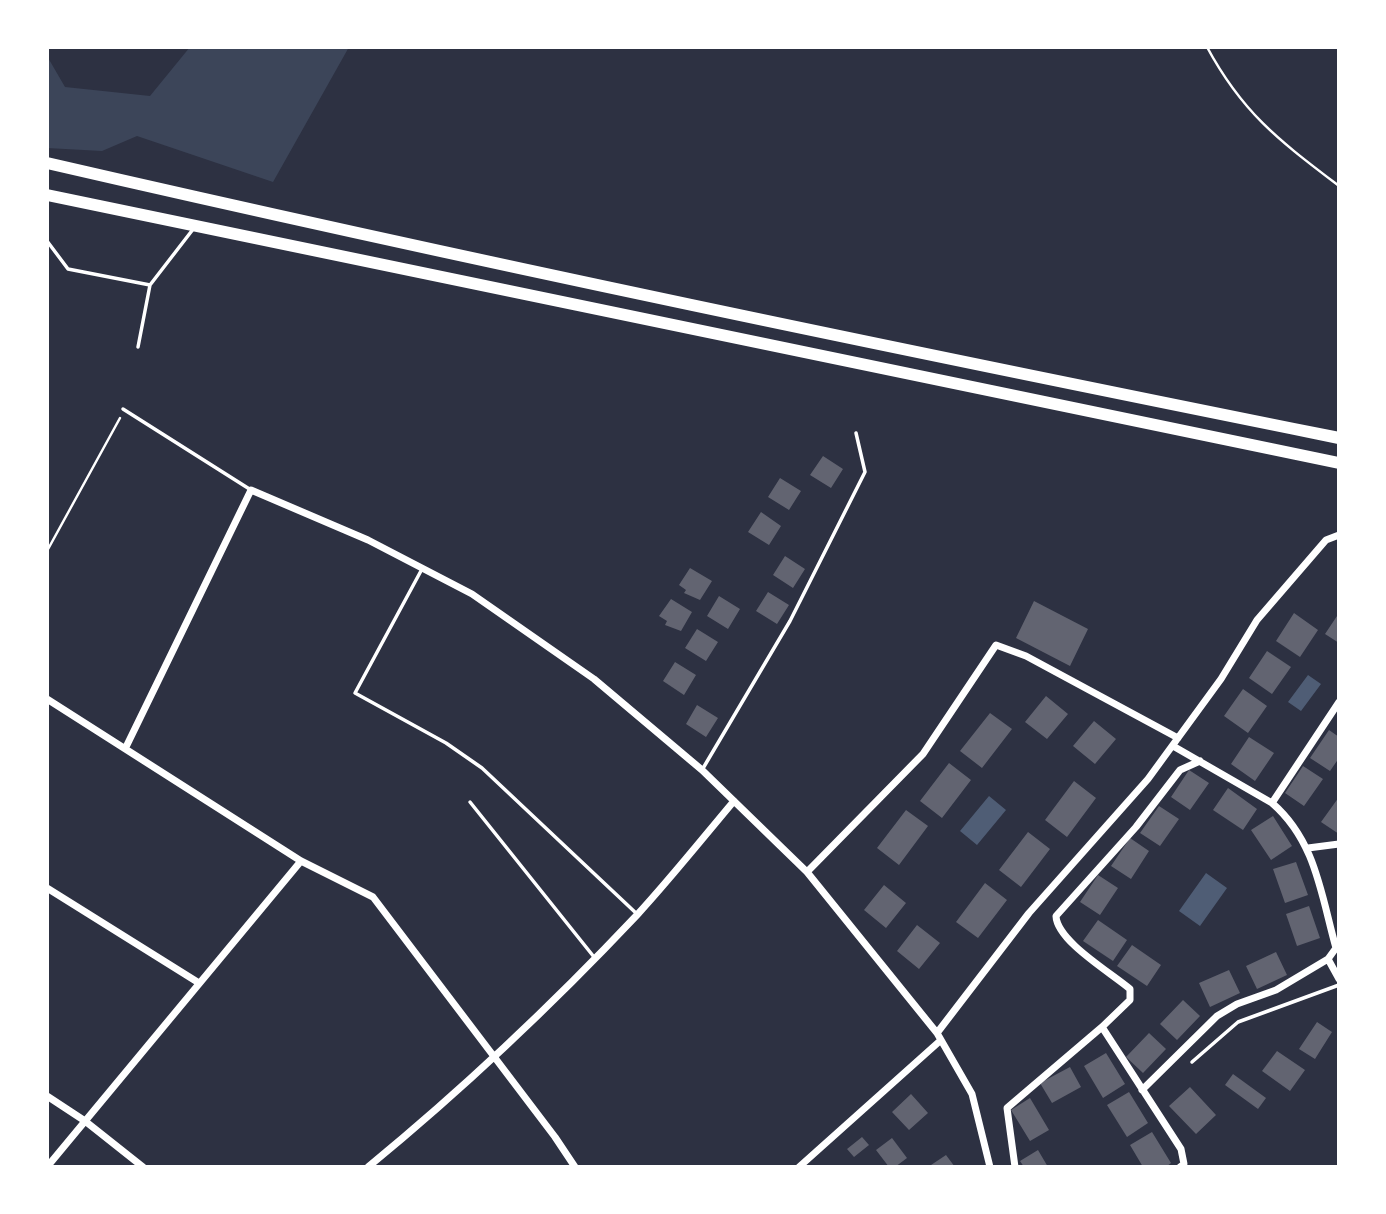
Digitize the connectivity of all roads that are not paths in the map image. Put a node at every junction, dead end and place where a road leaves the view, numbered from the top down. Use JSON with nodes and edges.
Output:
{"nodes":[{"id":1,"x":47,"y":163,"type":"edge"},
{"id":2,"x":47,"y":195,"type":"edge"},
{"id":3,"x":196,"y":225,"type":"junction"},
{"id":4,"x":47,"y":241,"type":"edge"},
{"id":5,"x":150,"y":285,"type":"junction"},
{"id":6,"x":138,"y":346,"type":"dead end"},
{"id":7,"x":123,"y":409,"type":"road end"},
{"id":8,"x":856,"y":433,"type":"dead end"},
{"id":9,"x":1339,"y":438,"type":"edge"},
{"id":10,"x":1339,"y":463,"type":"edge"},
{"id":11,"x":251,"y":490,"type":"junction"},
{"id":12,"x":1339,"y":535,"type":"edge"},
{"id":13,"x":422,"y":569,"type":"junction"},
{"id":14,"x":47,"y":699,"type":"edge"},
{"id":15,"x":1339,"y":702,"type":"edge"},
{"id":16,"x":1178,"y":738,"type":"junction"},
{"id":17,"x":1173,"y":746,"type":"junction"},
{"id":18,"x":126,"y":747,"type":"junction"},
{"id":19,"x":1200,"y":761,"type":"junction"},
{"id":20,"x":702,"y":770,"type":"junction"},
{"id":21,"x":734,"y":801,"type":"junction"},
{"id":22,"x":470,"y":802,"type":"dead end"},
{"id":23,"x":1272,"y":803,"type":"junction"},
{"id":24,"x":1339,"y":844,"type":"edge"},
{"id":25,"x":1308,"y":848,"type":"junction"},
{"id":26,"x":301,"y":861,"type":"junction"},
{"id":27,"x":807,"y":872,"type":"junction"},
{"id":28,"x":47,"y":888,"type":"edge"},
{"id":29,"x":637,"y":914,"type":"junction"},
{"id":30,"x":594,"y":957,"type":"junction"},
{"id":31,"x":1328,"y":959,"type":"junction"},
{"id":32,"x":1339,"y":979,"type":"edge"},
{"id":33,"x":199,"y":983,"type":"junction"},
{"id":34,"x":1339,"y":985,"type":"edge"},
{"id":35,"x":1102,"y":1027,"type":"junction"},
{"id":36,"x":937,"y":1032,"type":"junction"},
{"id":37,"x":942,"y":1040,"type":"junction"},
{"id":38,"x":494,"y":1056,"type":"junction"},
{"id":39,"x":1192,"y":1062,"type":"dead end"},
{"id":40,"x":1142,"y":1090,"type":"junction"},
{"id":41,"x":47,"y":1096,"type":"edge"},
{"id":42,"x":85,"y":1121,"type":"junction"},
{"id":43,"x":802,"y":1166,"type":"edge"},
{"id":44,"x":47,"y":1167,"type":"edge"},
{"id":45,"x":143,"y":1167,"type":"edge"},
{"id":46,"x":368,"y":1167,"type":"edge"},
{"id":47,"x":575,"y":1167,"type":"edge"},
{"id":48,"x":990,"y":1167,"type":"edge"},
{"id":49,"x":1016,"y":1167,"type":"edge"},
{"id":50,"x":1180,"y":1167,"type":"edge"}],
"edges":[{"from":1,"to":9,"type":"highway"},
{"from":2,"to":3,"type":"highway"},
{"from":3,"to":5,"type":"lane"},
{"from":3,"to":10,"type":"highway"},
{"from":4,"to":5,"type":"lane"},
{"from":5,"to":6,"type":"lane"},
{"from":7,"to":11,"type":"lane"},
{"from":8,"to":20,"type":"lane"},
{"from":11,"to":13,"type":"street"},
{"from":11,"to":18,"type":"street"},
{"from":12,"to":16,"type":"street"},
{"from":13,"to":20,"type":"street"},
{"from":13,"to":29,"type":"lane"},
{"from":14,"to":18,"type":"street"},
{"from":15,"to":23,"type":"street"},
{"from":16,"to":17,"type":"street"},
{"from":16,"to":27,"type":"street"},
{"from":17,"to":19,"type":"street"},
{"from":17,"to":36,"type":"street"},
{"from":18,"to":26,"type":"street"},
{"from":19,"to":23,"type":"street"},
{"from":19,"to":35,"type":"street"},
{"from":20,"to":21,"type":"street"},
{"from":21,"to":27,"type":"street"},
{"from":21,"to":29,"type":"street"},
{"from":22,"to":30,"type":"lane"},
{"from":23,"to":25,"type":"street"},
{"from":24,"to":25,"type":"street"},
{"from":25,"to":31,"type":"street"},
{"from":26,"to":33,"type":"street"},
{"from":26,"to":38,"type":"street"},
{"from":27,"to":36,"type":"street"},
{"from":28,"to":33,"type":"street"},
{"from":29,"to":30,"type":"street"},
{"from":30,"to":38,"type":"street"},
{"from":31,"to":32,"type":"street"},
{"from":31,"to":40,"type":"street"},
{"from":33,"to":42,"type":"street"},
{"from":34,"to":39,"type":"lane"},
{"from":35,"to":40,"type":"street"},
{"from":35,"to":49,"type":"street"},
{"from":36,"to":37,"type":"street"},
{"from":37,"to":43,"type":"street"},
{"from":37,"to":48,"type":"street"},
{"from":38,"to":46,"type":"street"},
{"from":38,"to":47,"type":"street"},
{"from":40,"to":50,"type":"street"},
{"from":41,"to":42,"type":"street"},
{"from":42,"to":44,"type":"street"},
{"from":42,"to":45,"type":"street"}]}
